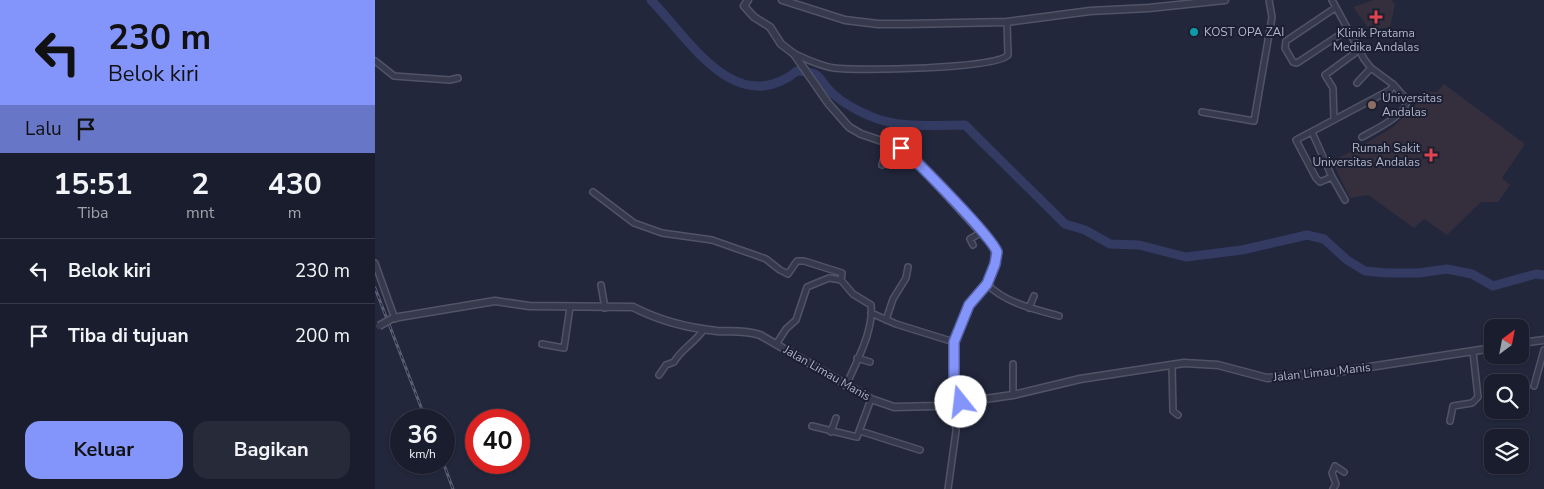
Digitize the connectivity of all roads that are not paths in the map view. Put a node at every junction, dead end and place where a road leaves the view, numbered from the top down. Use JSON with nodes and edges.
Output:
{"nodes":[{"id":1,"x":782,"y":0,"type":"edge"},
{"id":2,"x":1225,"y":0,"type":"edge"},
{"id":3,"x":1269,"y":0,"type":"edge"},
{"id":4,"x":1332,"y":0,"type":"edge"},
{"id":5,"x":745,"y":2,"type":"edge"},
{"id":6,"x":1335,"y":8,"type":"junction"},
{"id":7,"x":1007,"y":22,"type":"junction"},
{"id":8,"x":1347,"y":30,"type":"junction"},
{"id":9,"x":1359,"y":50,"type":"junction"},
{"id":10,"x":796,"y":57,"type":"junction"},
{"id":11,"x":375,"y":61,"type":"edge"},
{"id":12,"x":1371,"y":68,"type":"junction"},
{"id":13,"x":458,"y":78,"type":"dead end"},
{"id":14,"x":1357,"y":83,"type":"dead end"},
{"id":15,"x":1394,"y":84,"type":"junction"},
{"id":16,"x":1202,"y":112,"type":"dead end"},
{"id":17,"x":1334,"y":120,"type":"junction"},
{"id":18,"x":1312,"y":132,"type":"junction"},
{"id":19,"x":1362,"y":137,"type":"dead end"},
{"id":20,"x":888,"y":143,"type":"junction"},
{"id":21,"x":881,"y":165,"type":"dead end"},
{"id":22,"x":1332,"y":177,"type":"junction"},
{"id":23,"x":593,"y":192,"type":"dead end"},
{"id":24,"x":1345,"y":200,"type":"dead end"},
{"id":25,"x":982,"y":232,"type":"junction"},
{"id":26,"x":973,"y":245,"type":"dead end"},
{"id":27,"x":375,"y":263,"type":"edge"},
{"id":28,"x":908,"y":267,"type":"dead end"},
{"id":29,"x":841,"y":280,"type":"junction"},
{"id":30,"x":601,"y":285,"type":"dead end"},
{"id":31,"x":985,"y":287,"type":"junction"},
{"id":32,"x":1033,"y":296,"type":"dead end"},
{"id":33,"x":570,"y":307,"type":"junction"},
{"id":34,"x":605,"y":308,"type":"junction"},
{"id":35,"x":1029,"y":308,"type":"junction"},
{"id":36,"x":871,"y":313,"type":"junction"},
{"id":37,"x":1059,"y":316,"type":"dead end"},
{"id":38,"x":394,"y":318,"type":"junction"},
{"id":39,"x":886,"y":320,"type":"junction"},
{"id":40,"x":377,"y":328,"type":"edge"},
{"id":41,"x":704,"y":329,"type":"junction"},
{"id":42,"x":1544,"y":340,"type":"edge"},
{"id":43,"x":954,"y":342,"type":"junction"},
{"id":44,"x":1529,"y":342,"type":"edge"},
{"id":45,"x":777,"y":343,"type":"junction"},
{"id":46,"x":542,"y":344,"type":"dead end"},
{"id":47,"x":1484,"y":350,"type":"edge"},
{"id":48,"x":1544,"y":350,"type":"edge"},
{"id":49,"x":1473,"y":352,"type":"junction"},
{"id":50,"x":857,"y":358,"type":"junction"},
{"id":51,"x":870,"y":362,"type":"dead end"},
{"id":52,"x":1013,"y":364,"type":"dead end"},
{"id":53,"x":1172,"y":365,"type":"junction"},
{"id":54,"x":659,"y":375,"type":"dead end"},
{"id":55,"x":847,"y":386,"type":"junction"},
{"id":56,"x":1534,"y":386,"type":"dead end"},
{"id":57,"x":1013,"y":395,"type":"junction"},
{"id":58,"x":871,"y":399,"type":"junction"},
{"id":59,"x":958,"y":403,"type":"junction"},
{"id":60,"x":1178,"y":415,"type":"dead end"},
{"id":61,"x":836,"y":418,"type":"dead end"},
{"id":62,"x":1450,"y":421,"type":"dead end"},
{"id":63,"x":812,"y":426,"type":"dead end"},
{"id":64,"x":860,"y":431,"type":"junction"},
{"id":65,"x":831,"y":432,"type":"junction"},
{"id":66,"x":920,"y":450,"type":"dead end"},
{"id":67,"x":1344,"y":472,"type":"dead end"},
{"id":68,"x":948,"y":489,"type":"edge"},
{"id":69,"x":1333,"y":489,"type":"edge"}],
"edges":[{"from":1,"to":7,"type":"street"},
{"from":2,"to":7,"type":"street"},
{"from":3,"to":16,"type":"street"},
{"from":4,"to":6,"type":"street"},
{"from":5,"to":10,"type":"street"},
{"from":6,"to":8,"type":"street"},
{"from":6,"to":8,"type":"street"},
{"from":7,"to":10,"type":"street"},
{"from":8,"to":9,"type":"street"},
{"from":9,"to":12,"type":"street"},
{"from":9,"to":17,"type":"street"},
{"from":10,"to":20,"type":"street"},
{"from":11,"to":13,"type":"street"},
{"from":12,"to":14,"type":"street"},
{"from":12,"to":15,"type":"street"},
{"from":15,"to":17,"type":"street"},
{"from":15,"to":19,"type":"street"},
{"from":17,"to":18,"type":"street"},
{"from":18,"to":22,"type":"street"},
{"from":18,"to":22,"type":"street"},
{"from":20,"to":21,"type":"street"},
{"from":20,"to":25,"type":"street"},
{"from":22,"to":24,"type":"street"},
{"from":23,"to":29,"type":"street"},
{"from":25,"to":26,"type":"street"},
{"from":25,"to":31,"type":"street"},
{"from":27,"to":38,"type":"street"},
{"from":28,"to":39,"type":"street"},
{"from":29,"to":36,"type":"street"},
{"from":29,"to":45,"type":"street"},
{"from":30,"to":34,"type":"street"},
{"from":31,"to":35,"type":"street"},
{"from":31,"to":43,"type":"street"},
{"from":32,"to":35,"type":"street"},
{"from":33,"to":34,"type":"street","name":"Jalan Limau Manis"},
{"from":33,"to":38,"type":"street","name":"Jalan Limau Manis"},
{"from":33,"to":46,"type":"street"},
{"from":34,"to":41,"type":"street","name":"Jalan Limau Manis"},
{"from":35,"to":37,"type":"street"},
{"from":36,"to":39,"type":"street"},
{"from":36,"to":50,"type":"street"},
{"from":38,"to":40,"type":"street","name":"Jalan Limau Manis","bridge":true},
{"from":39,"to":43,"type":"street"},
{"from":41,"to":45,"type":"street","name":"Jalan Limau Manis"},
{"from":41,"to":54,"type":"street"},
{"from":42,"to":44,"type":"street"},
{"from":43,"to":59,"type":"street"},
{"from":45,"to":55,"type":"street","name":"Jalan Limau Manis"},
{"from":47,"to":49,"type":"street","name":"Jalan Limau Manis"},
{"from":48,"to":56,"type":"street"},
{"from":49,"to":53,"type":"street","name":"Jalan Limau Manis"},
{"from":49,"to":62,"type":"street"},
{"from":50,"to":51,"type":"street"},
{"from":50,"to":55,"type":"street"},
{"from":52,"to":57,"type":"street"},
{"from":53,"to":57,"type":"street","name":"Jalan Limau Manis"},
{"from":53,"to":60,"type":"street"},
{"from":55,"to":58,"type":"street","name":"Jalan Limau Manis"},
{"from":57,"to":59,"type":"street","name":"Jalan Limau Manis"},
{"from":58,"to":59,"type":"street","name":"Jalan Limau Manis"},
{"from":58,"to":64,"type":"street"},
{"from":59,"to":68,"type":"street"},
{"from":61,"to":65,"type":"street"},
{"from":63,"to":65,"type":"street"},
{"from":64,"to":65,"type":"street"},
{"from":64,"to":66,"type":"street"},
{"from":67,"to":69,"type":"street"}]}
